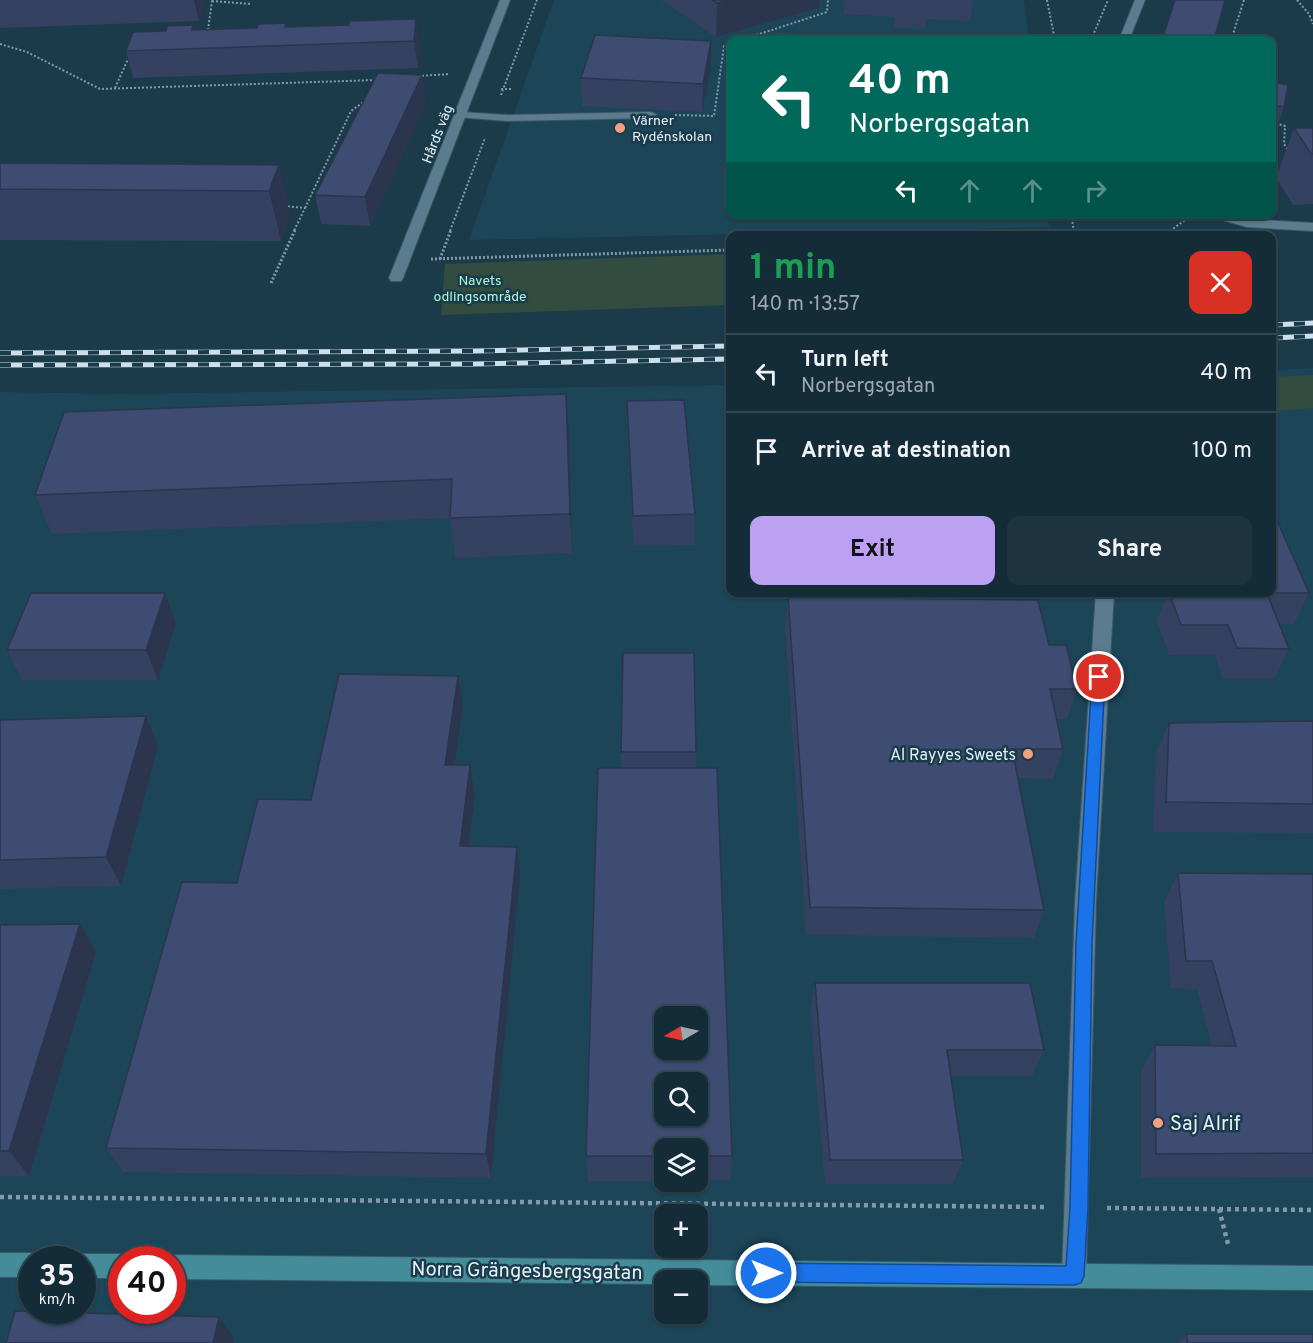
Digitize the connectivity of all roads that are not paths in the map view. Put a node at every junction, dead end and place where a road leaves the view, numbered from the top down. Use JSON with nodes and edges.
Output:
{"nodes":[{"id":1,"x":505,"y":0,"type":"edge"},
{"id":2,"x":1140,"y":0,"type":"edge"},
{"id":3,"x":1126,"y":36,"type":"edge"},
{"id":4,"x":460,"y":115,"type":"junction"},
{"id":5,"x":651,"y":115,"type":"road end"},
{"id":6,"x":1229,"y":219,"type":"edge"},
{"id":7,"x":1313,"y":227,"type":"edge"},
{"id":8,"x":396,"y":278,"type":"dead end"},
{"id":9,"x":1105,"y":597,"type":"edge"},
{"id":10,"x":0,"y":1265,"type":"edge"},
{"id":11,"x":18,"y":1265,"type":"edge"},
{"id":12,"x":186,"y":1267,"type":"edge"},
{"id":13,"x":1074,"y":1276,"type":"junction"},
{"id":14,"x":1313,"y":1278,"type":"edge"}],
"edges":[{"from":1,"to":4,"type":"street","name":"Hårds väg"},
{"from":2,"to":3,"type":"street"},
{"from":4,"to":5,"type":"street"},
{"from":4,"to":8,"type":"street","name":"Hårds väg"},
{"from":6,"to":7,"type":"street"},
{"from":9,"to":13,"type":"street"},
{"from":10,"to":11,"type":"street"},
{"from":12,"to":13,"type":"street","name":"Norra Grängesbergsgatan"},
{"from":13,"to":14,"type":"street","name":"Norra Grängesbergsgatan"}]}
